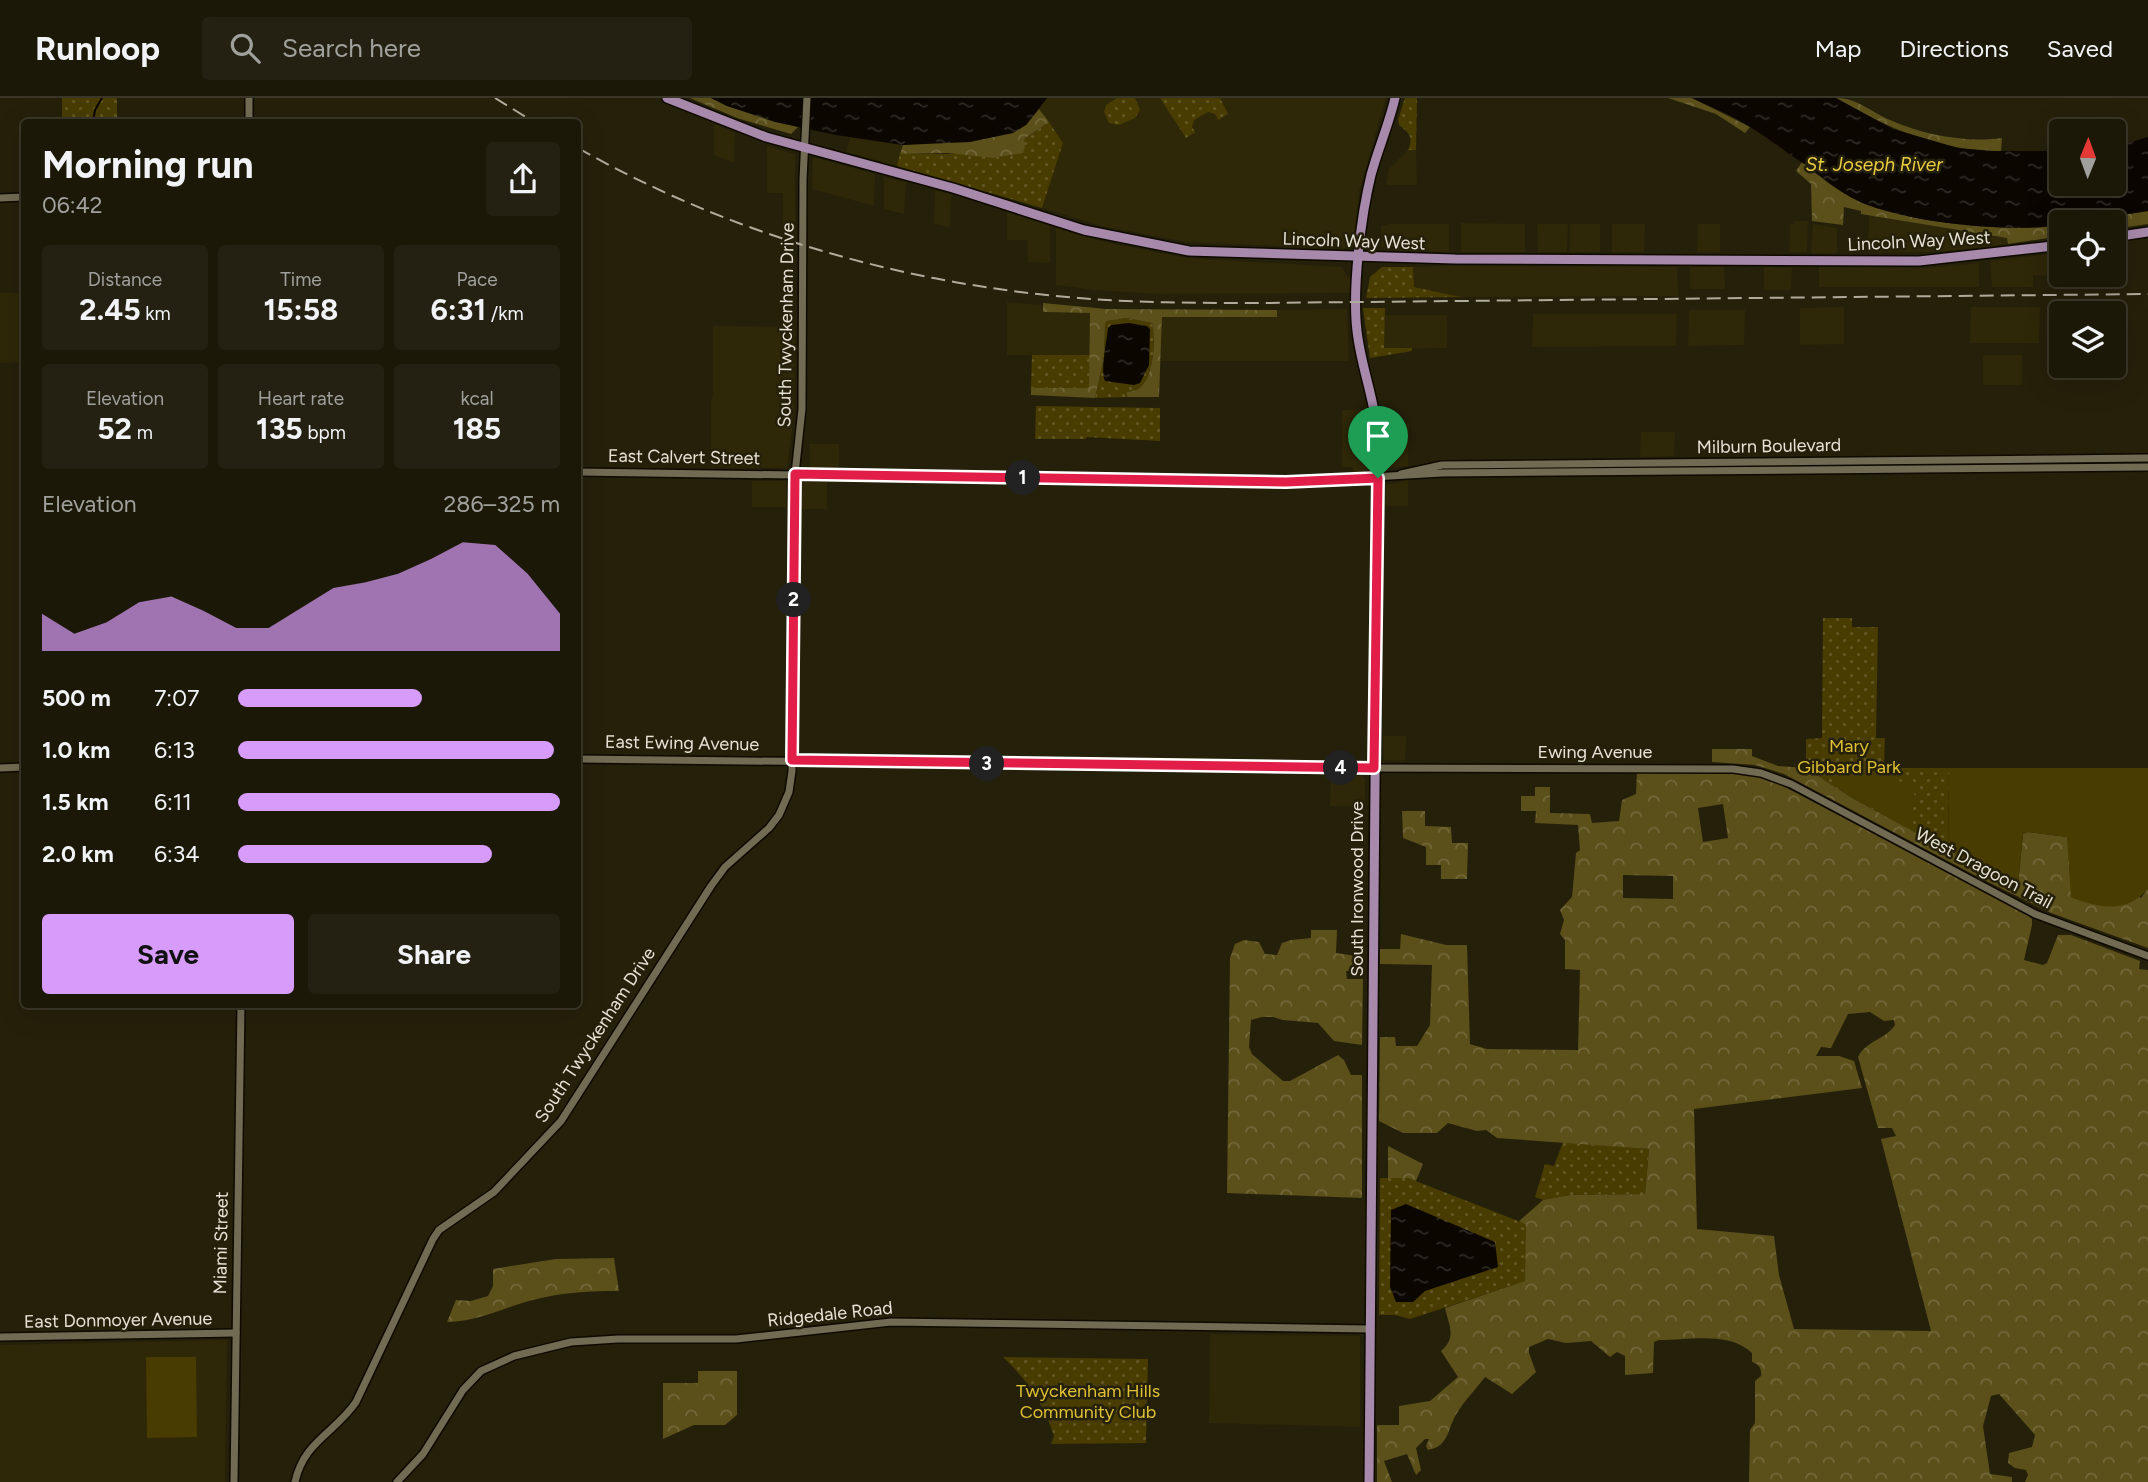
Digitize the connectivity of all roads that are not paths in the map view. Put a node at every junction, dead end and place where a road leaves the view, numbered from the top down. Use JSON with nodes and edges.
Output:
{"nodes":[{"id":1,"x":249,"y":98,"type":"edge"},
{"id":2,"x":667,"y":98,"type":"edge"},
{"id":3,"x":807,"y":98,"type":"edge"},
{"id":4,"x":1395,"y":98,"type":"edge"},
{"id":5,"x":248,"y":119,"type":"edge"},
{"id":6,"x":804,"y":147,"type":"junction"},
{"id":7,"x":21,"y":197,"type":"edge"},
{"id":8,"x":0,"y":198,"type":"edge"},
{"id":9,"x":2148,"y":232,"type":"edge"},
{"id":10,"x":2126,"y":235,"type":"edge"},
{"id":11,"x":2049,"y":247,"type":"edge"},
{"id":12,"x":1359,"y":257,"type":"junction"},
{"id":13,"x":2148,"y":458,"type":"edge"},
{"id":14,"x":2148,"y":467,"type":"edge"},
{"id":15,"x":581,"y":472,"type":"edge"},
{"id":16,"x":795,"y":474,"type":"junction"},
{"id":17,"x":1392,"y":477,"type":"junction"},
{"id":18,"x":1378,"y":478,"type":"junction"},
{"id":19,"x":581,"y":758,"type":"edge"},
{"id":20,"x":792,"y":760,"type":"junction"},
{"id":21,"x":21,"y":767,"type":"edge"},
{"id":22,"x":0,"y":768,"type":"edge"},
{"id":23,"x":1374,"y":768,"type":"junction"},
{"id":24,"x":1811,"y":794,"type":"joint"},
{"id":25,"x":2148,"y":956,"type":"edge"},
{"id":26,"x":241,"y":1008,"type":"edge"},
{"id":27,"x":1369,"y":1329,"type":"junction"},
{"id":28,"x":236,"y":1334,"type":"junction"},
{"id":29,"x":0,"y":1337,"type":"edge"},
{"id":30,"x":233,"y":1482,"type":"edge"},
{"id":31,"x":295,"y":1482,"type":"edge"},
{"id":32,"x":397,"y":1482,"type":"edge"},
{"id":33,"x":1368,"y":1482,"type":"edge"}],
"edges":[{"from":1,"to":5,"type":"street"},
{"from":2,"to":6,"type":"main road","name":"Lincoln Way West"},
{"from":3,"to":6,"type":"street","name":"South Twyckenham Drive"},
{"from":4,"to":12,"type":"main road","name":"South Ironwood Drive"},
{"from":6,"to":12,"type":"main road","name":"Lincoln Way West"},
{"from":6,"to":16,"type":"street","name":"South Twyckenham Drive"},
{"from":7,"to":8,"type":"street"},
{"from":9,"to":10,"type":"main road"},
{"from":11,"to":12,"type":"main road","name":"Lincoln Way West"},
{"from":12,"to":18,"type":"main road","name":"South Ironwood Drive"},
{"from":13,"to":17,"type":"street","name":"Milburn Boulevard"},
{"from":14,"to":17,"type":"street","name":"Milburn Boulevard"},
{"from":15,"to":16,"type":"street","name":"East Calvert Street"},
{"from":16,"to":18,"type":"street","name":"East Calvert Street"},
{"from":16,"to":20,"type":"street","name":"South Twyckenham Drive"},
{"from":17,"to":18,"type":"street","name":"Milburn Boulevard"},
{"from":18,"to":23,"type":"main road","name":"South Ironwood Drive"},
{"from":19,"to":20,"type":"street","name":"East Ewing Avenue"},
{"from":20,"to":23,"type":"street","name":"East Ewing Avenue"},
{"from":20,"to":31,"type":"street","name":"South Twyckenham Drive"},
{"from":21,"to":22,"type":"street"},
{"from":23,"to":24,"type":"street","name":"Ewing Avenue"},
{"from":23,"to":27,"type":"main road","name":"South Ironwood Drive"},
{"from":24,"to":25,"type":"street","name":"West Dragoon Trail"},
{"from":26,"to":28,"type":"street","name":"Miami Street"},
{"from":27,"to":32,"type":"street","name":"Ridgedale Road"},
{"from":27,"to":33,"type":"main road","name":"South Ironwood Drive"},
{"from":28,"to":29,"type":"street","name":"East Donmoyer Avenue"},
{"from":28,"to":30,"type":"street","name":"Miami Street"}]}
